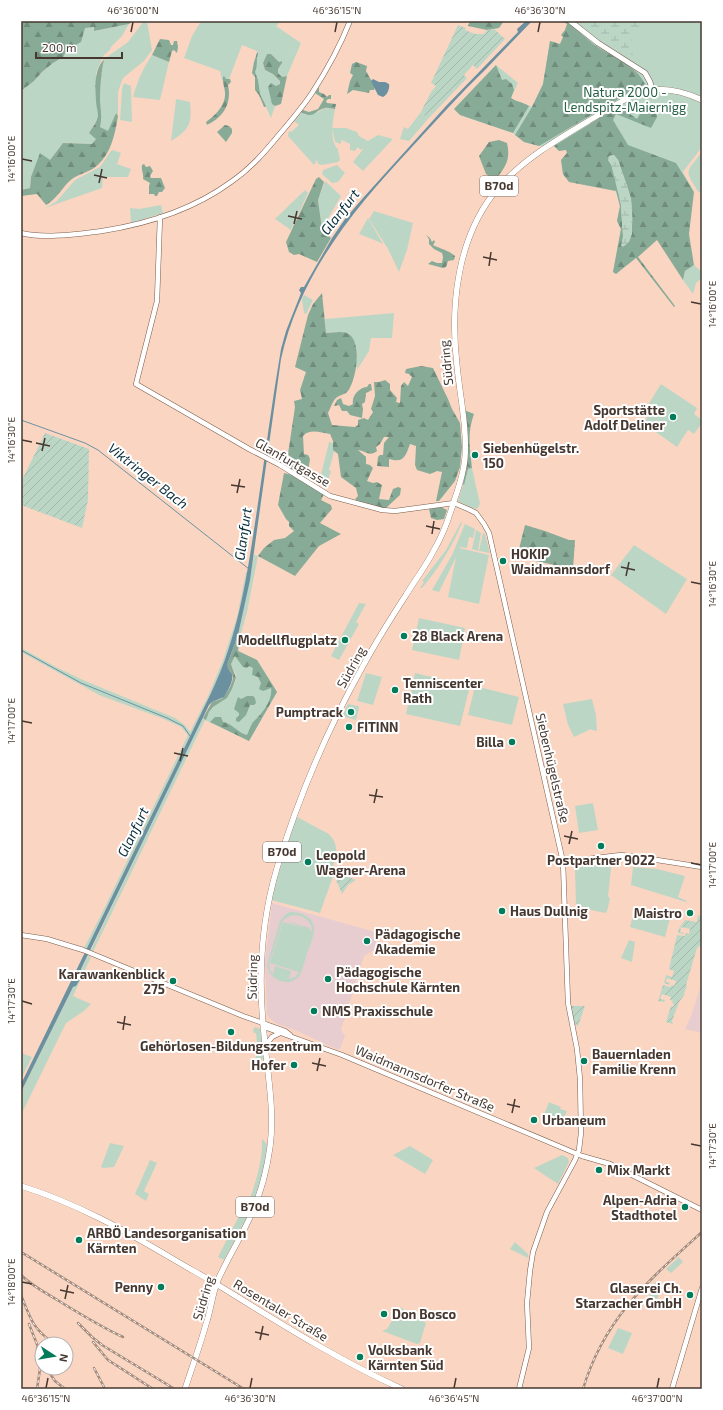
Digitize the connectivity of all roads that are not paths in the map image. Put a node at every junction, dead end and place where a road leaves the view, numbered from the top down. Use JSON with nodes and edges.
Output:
{"nodes":[{"id":1,"x":350,"y":21,"type":"edge"},
{"id":2,"x":570,"y":21,"type":"edge"},
{"id":3,"x":652,"y":90,"type":"junction"},
{"id":4,"x":702,"y":100,"type":"edge"},
{"id":5,"x":160,"y":217,"type":"junction"},
{"id":6,"x":21,"y":233,"type":"edge"},
{"id":7,"x":454,"y":503,"type":"junction"},
{"id":8,"x":563,"y":862,"type":"junction"},
{"id":9,"x":702,"y":867,"type":"edge"},
{"id":10,"x":21,"y":935,"type":"edge"},
{"id":11,"x":263,"y":1024,"type":"junction"},
{"id":12,"x":280,"y":1033,"type":"junction"},
{"id":13,"x":291,"y":1036,"type":"junction"},
{"id":14,"x":265,"y":1046,"type":"junction"},
{"id":15,"x":578,"y":1154,"type":"junction"},
{"id":16,"x":21,"y":1186,"type":"edge"},
{"id":17,"x":702,"y":1210,"type":"edge"},
{"id":18,"x":216,"y":1284,"type":"junction"},
{"id":19,"x":702,"y":1288,"type":"edge"},
{"id":20,"x":185,"y":1389,"type":"edge"},
{"id":21,"x":402,"y":1389,"type":"edge"},
{"id":22,"x":517,"y":1389,"type":"edge"},
{"id":23,"x":672,"y":1389,"type":"edge"}],
"edges":[{"from":1,"to":5,"type":"street"},
{"from":2,"to":3,"type":"main road"},
{"from":3,"to":4,"type":"main road","number":"B70d"},
{"from":3,"to":7,"type":"main road","name":"Südring","number":"B70d"},
{"from":5,"to":6,"type":"street"},
{"from":5,"to":7,"type":"street","name":"Glanfurtgasse"},
{"from":7,"to":8,"type":"street","name":"Siebenhügelstraße"},
{"from":7,"to":11,"type":"main road","name":"Südring","number":"B70d"},
{"from":8,"to":9,"type":"street"},
{"from":8,"to":15,"type":"street","name":"Siebenhügelstraße"},
{"from":10,"to":11,"type":"street","name":"Waidmannsdorfer Straße"},
{"from":11,"to":12,"type":"street","name":"Waidmannsdorfer Straße"},
{"from":11,"to":13,"type":"street","name":"Waidmannsdorfer Straße"},
{"from":11,"to":14,"type":"main road","name":"Südring","number":"B70d"},
{"from":12,"to":13,"type":"street","name":"Waidmannsdorfer Straße"},
{"from":12,"to":14,"type":"street"},
{"from":13,"to":15,"type":"street","name":"Waidmannsdorfer Straße"},
{"from":14,"to":18,"type":"main road","name":"Südring","number":"B70d"},
{"from":15,"to":17,"type":"street","name":"Waidmannsdorfer Straße"},
{"from":15,"to":22,"type":"street","name":"Siebenhügelstraße"},
{"from":16,"to":18,"type":"main road","name":"Rosentaler Straße"},
{"from":18,"to":20,"type":"main road","name":"Südring","number":"B70d"},
{"from":18,"to":21,"type":"main road","name":"Rosentaler Straße"},
{"from":19,"to":23,"type":"street"}]}
